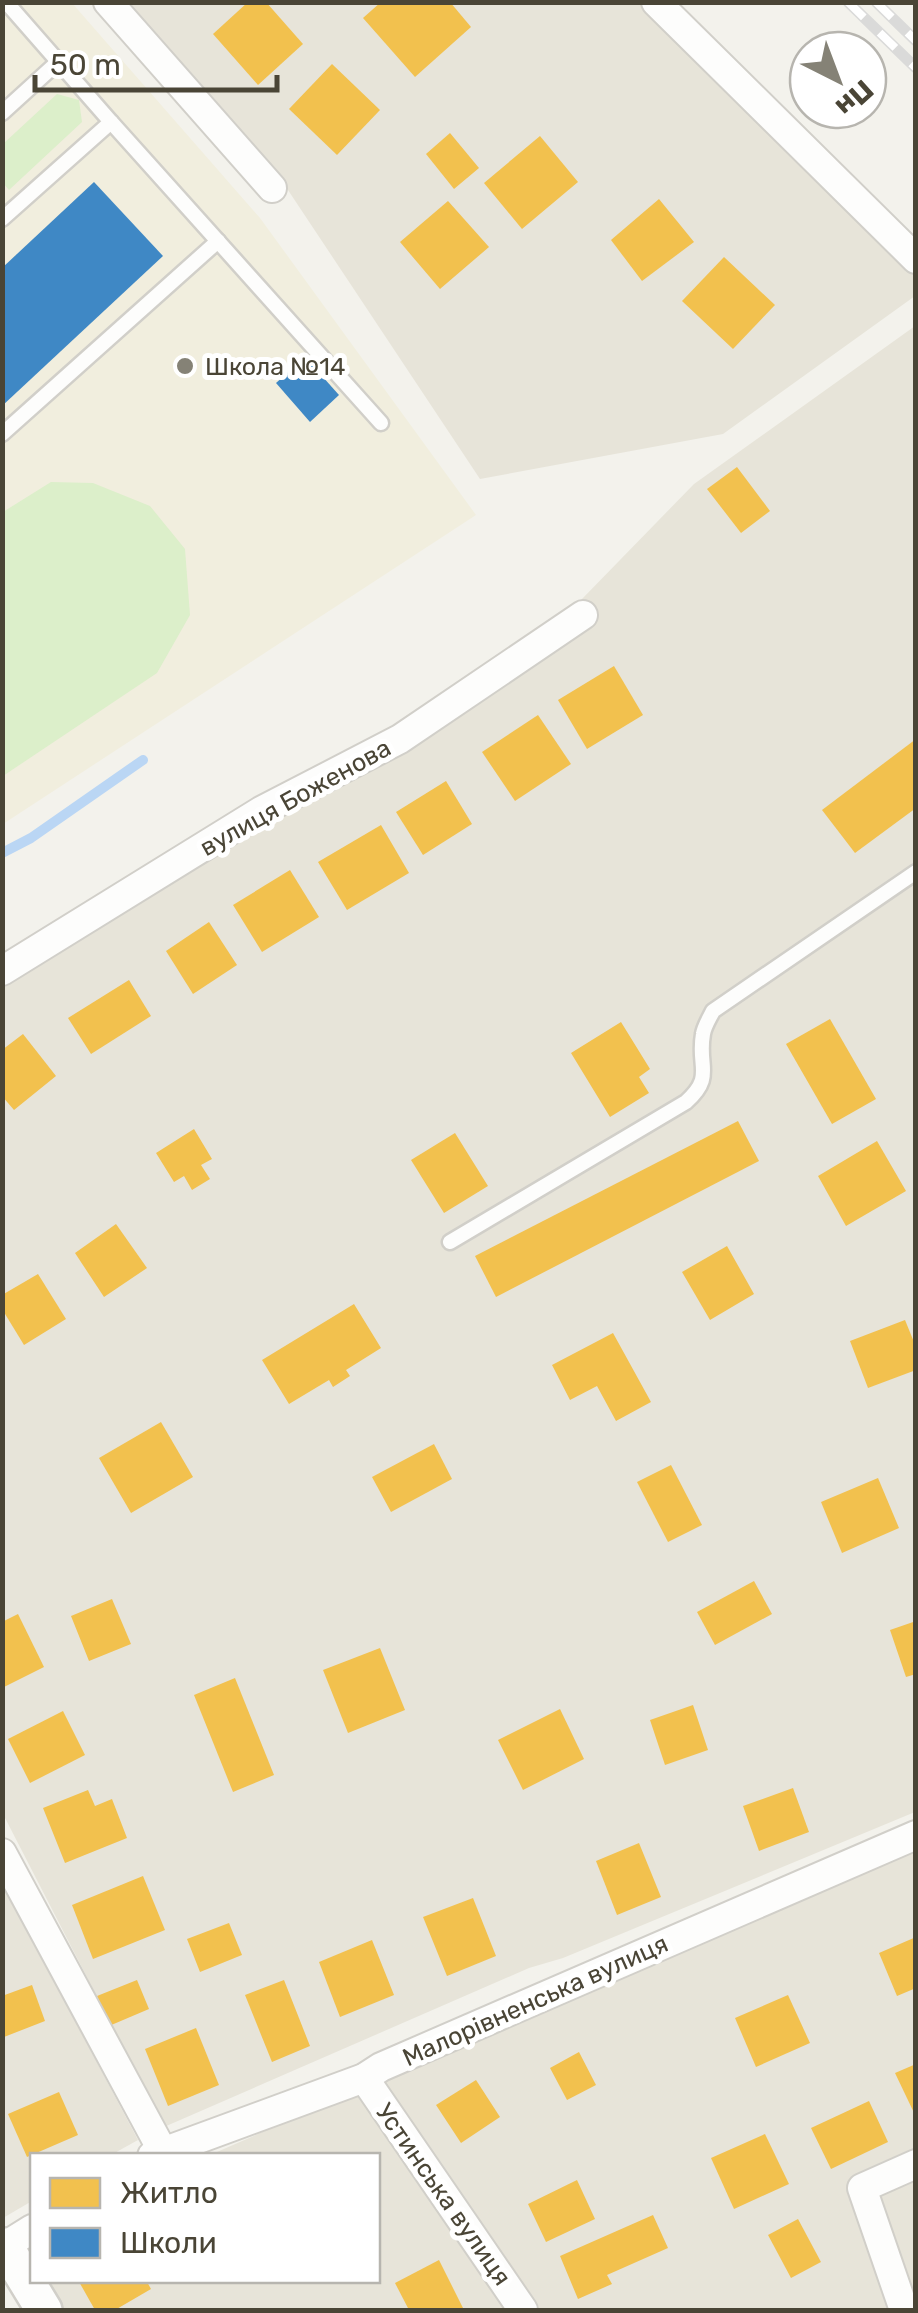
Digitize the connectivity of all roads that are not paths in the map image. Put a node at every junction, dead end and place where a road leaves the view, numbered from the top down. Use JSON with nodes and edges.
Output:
{"nodes":[{"id":1,"x":6,"y":2,"type":"edge"},
{"id":2,"x":108,"y":2,"type":"edge"},
{"id":3,"x":656,"y":2,"type":"edge"},
{"id":4,"x":58,"y":62,"type":"junction"},
{"id":5,"x":2,"y":113,"type":"edge"},
{"id":6,"x":111,"y":122,"type":"junction"},
{"id":7,"x":272,"y":188,"type":"dead end"},
{"id":8,"x":2,"y":220,"type":"edge"},
{"id":9,"x":218,"y":242,"type":"junction"},
{"id":10,"x":916,"y":259,"type":"edge"},
{"id":11,"x":381,"y":423,"type":"dead end"},
{"id":12,"x":2,"y":434,"type":"edge"},
{"id":13,"x":583,"y":614,"type":"dead end"},
{"id":14,"x":916,"y":872,"type":"edge"},
{"id":15,"x":2,"y":972,"type":"edge"},
{"id":16,"x":450,"y":1242,"type":"dead end"},
{"id":17,"x":916,"y":1835,"type":"edge"},
{"id":18,"x":2,"y":1853,"type":"edge"},
{"id":19,"x":364,"y":2078,"type":"junction"},
{"id":20,"x":157,"y":2152,"type":"edge"},
{"id":21,"x":916,"y":2164,"type":"edge"},
{"id":22,"x":13,"y":2241,"type":"edge"},
{"id":23,"x":30,"y":2279,"type":"edge"},
{"id":24,"x":32,"y":2283,"type":"edge"},
{"id":25,"x":44,"y":2310,"type":"edge"},
{"id":26,"x":524,"y":2310,"type":"edge"},
{"id":27,"x":904,"y":2310,"type":"edge"}],
"edges":[{"from":1,"to":4,"type":"lane"},
{"from":2,"to":7,"type":"street"},
{"from":3,"to":10,"type":"street"},
{"from":4,"to":5,"type":"lane"},
{"from":4,"to":6,"type":"lane"},
{"from":6,"to":8,"type":"lane"},
{"from":6,"to":9,"type":"lane"},
{"from":9,"to":11,"type":"lane"},
{"from":9,"to":12,"type":"lane"},
{"from":13,"to":15,"type":"street","name":"вулиця Боженова"},
{"from":14,"to":16,"type":"lane"},
{"from":17,"to":19,"type":"street","name":"Малорівненська вулиця"},
{"from":18,"to":20,"type":"street"},
{"from":19,"to":20,"type":"street","name":"Малорівненська вулиця"},
{"from":19,"to":26,"type":"street","name":"Устинська вулиця"},
{"from":21,"to":27,"type":"street"},
{"from":22,"to":23,"type":"street"},
{"from":24,"to":25,"type":"street"}]}
